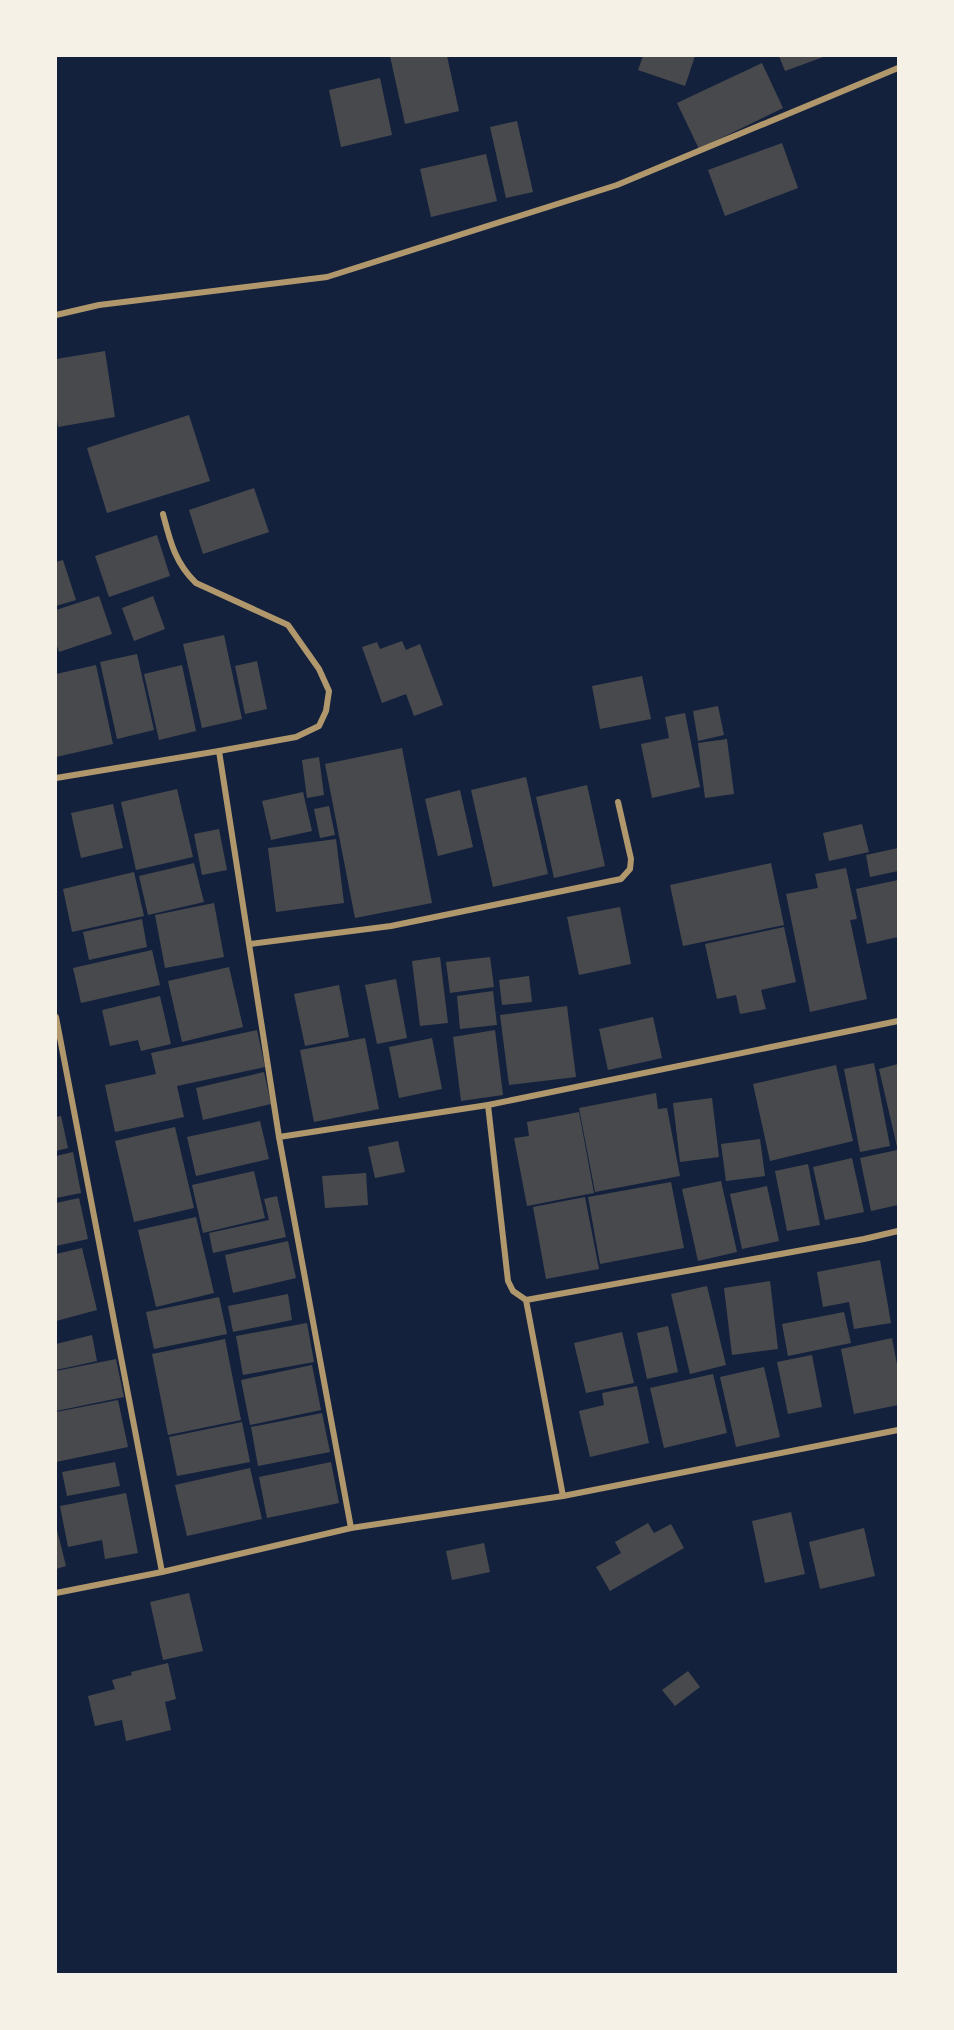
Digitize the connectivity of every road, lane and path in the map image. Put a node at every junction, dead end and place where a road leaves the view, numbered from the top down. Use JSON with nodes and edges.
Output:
{"nodes":[{"id":1,"x":898,"y":68,"type":"edge"},
{"id":2,"x":56,"y":315,"type":"edge"},
{"id":3,"x":163,"y":514,"type":"dead end"},
{"id":4,"x":219,"y":751,"type":"junction"},
{"id":5,"x":56,"y":778,"type":"edge"},
{"id":6,"x":618,"y":802,"type":"dead end"},
{"id":7,"x":250,"y":944,"type":"junction"},
{"id":8,"x":56,"y":1017,"type":"edge"},
{"id":9,"x":898,"y":1021,"type":"edge"},
{"id":10,"x":488,"y":1105,"type":"junction"},
{"id":11,"x":279,"y":1137,"type":"junction"},
{"id":12,"x":898,"y":1230,"type":"edge"},
{"id":13,"x":526,"y":1300,"type":"junction"},
{"id":14,"x":898,"y":1430,"type":"edge"},
{"id":15,"x":563,"y":1496,"type":"junction"},
{"id":16,"x":351,"y":1528,"type":"junction"},
{"id":17,"x":162,"y":1572,"type":"junction"},
{"id":18,"x":56,"y":1593,"type":"edge"}],
"edges":[{"from":1,"to":2,"type":"street"},
{"from":3,"to":4,"type":"street"},
{"from":4,"to":5,"type":"street"},
{"from":4,"to":7,"type":"street"},
{"from":6,"to":7,"type":"street"},
{"from":7,"to":11,"type":"street"},
{"from":8,"to":17,"type":"street"},
{"from":9,"to":10,"type":"street"},
{"from":10,"to":11,"type":"street"},
{"from":10,"to":13,"type":"street"},
{"from":11,"to":16,"type":"street"},
{"from":12,"to":13,"type":"street"},
{"from":13,"to":15,"type":"street"},
{"from":14,"to":15,"type":"street"},
{"from":15,"to":16,"type":"street"},
{"from":16,"to":17,"type":"street"},
{"from":17,"to":18,"type":"street"}]}
